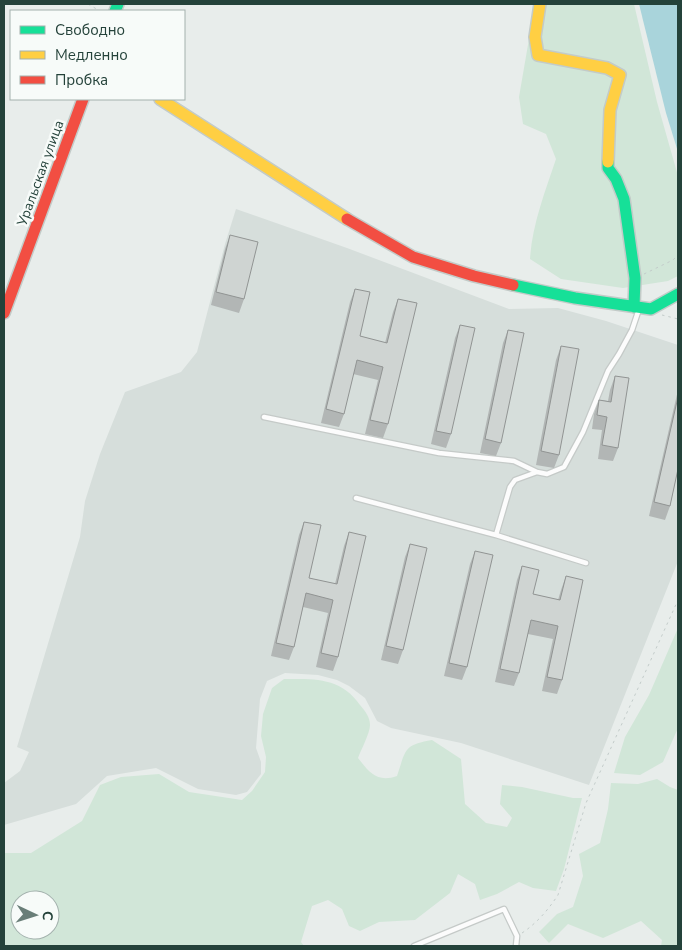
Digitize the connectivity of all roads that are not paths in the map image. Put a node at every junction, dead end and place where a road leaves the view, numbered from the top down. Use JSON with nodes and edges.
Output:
{"nodes":[{"id":1,"x":540,"y":4,"type":"edge"},
{"id":2,"x":83,"y":100,"type":"edge"},
{"id":3,"x":162,"y":100,"type":"edge"},
{"id":4,"x":678,"y":294,"type":"edge"},
{"id":5,"x":641,"y":308,"type":"junction"},
{"id":6,"x":4,"y":313,"type":"edge"},
{"id":7,"x":264,"y":417,"type":"dead end"},
{"id":8,"x":537,"y":472,"type":"junction"},
{"id":9,"x":356,"y":498,"type":"dead end"},
{"id":10,"x":496,"y":535,"type":"junction"},
{"id":11,"x":586,"y":564,"type":"dead end"},
{"id":12,"x":414,"y":946,"type":"edge"},
{"id":13,"x":516,"y":946,"type":"edge"}],
"edges":[{"from":1,"to":5,"type":"street"},
{"from":2,"to":6,"type":"street","name":"Уральская улица"},
{"from":3,"to":5,"type":"street"},
{"from":4,"to":5,"type":"street"},
{"from":5,"to":8,"type":"lane"},
{"from":7,"to":8,"type":"lane"},
{"from":8,"to":10,"type":"lane"},
{"from":9,"to":10,"type":"lane"},
{"from":10,"to":11,"type":"lane"},
{"from":12,"to":13,"type":"lane"}]}
